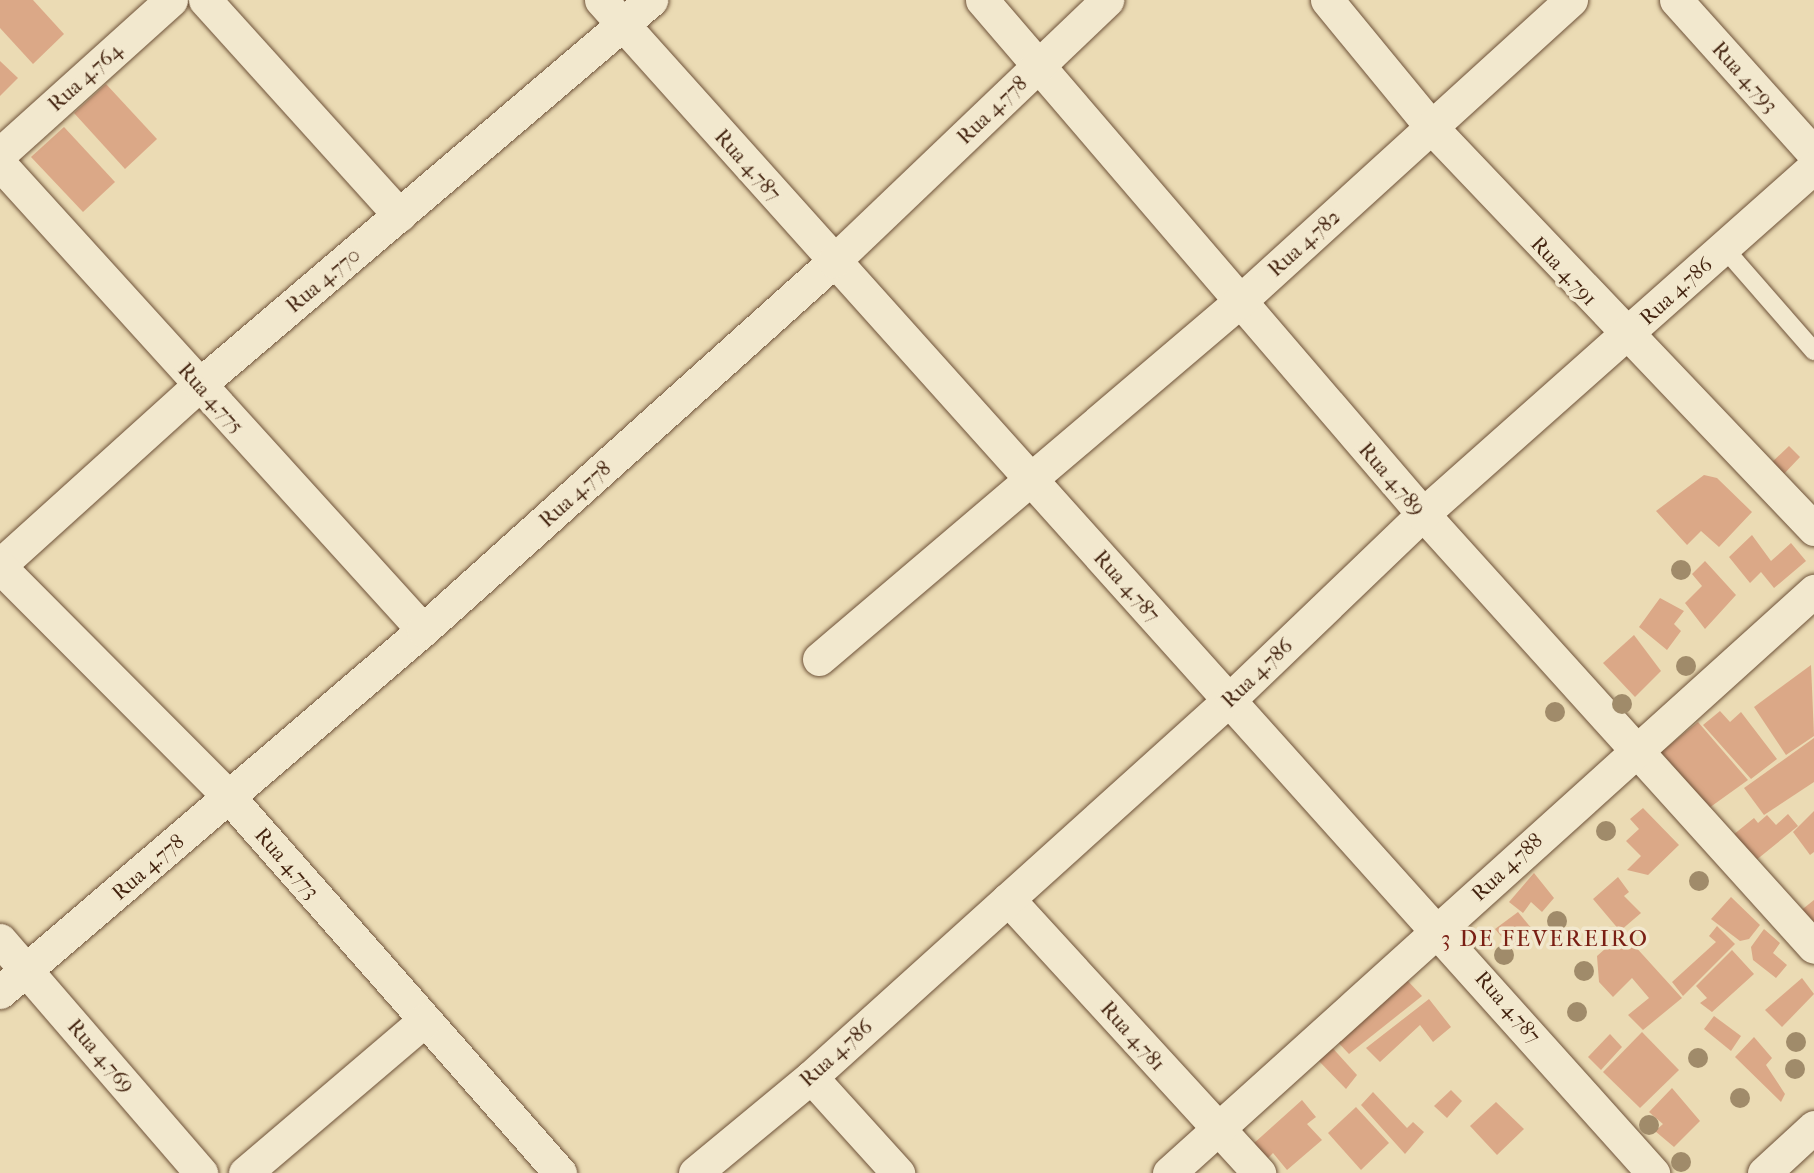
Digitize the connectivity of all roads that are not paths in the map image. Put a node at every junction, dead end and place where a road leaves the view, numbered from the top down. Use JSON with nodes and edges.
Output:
{"nodes":[{"id":1,"x":171,"y":0,"type":"edge"},
{"id":2,"x":205,"y":0,"type":"edge"},
{"id":3,"x":601,"y":0,"type":"edge"},
{"id":4,"x":651,"y":0,"type":"edge"},
{"id":5,"x":982,"y":0,"type":"edge"},
{"id":6,"x":1107,"y":0,"type":"edge"},
{"id":7,"x":1327,"y":0,"type":"edge"},
{"id":8,"x":1571,"y":0,"type":"edge"},
{"id":9,"x":1676,"y":0,"type":"edge"},
{"id":10,"x":624,"y":25,"type":"junction"},
{"id":11,"x":1039,"y":66,"type":"junction"},
{"id":12,"x":1432,"y":128,"type":"junction"},
{"id":13,"x":0,"y":154,"type":"edge"},
{"id":14,"x":1814,"y":154,"type":"edge"},
{"id":15,"x":0,"y":164,"type":"edge"},
{"id":16,"x":1814,"y":167,"type":"edge"},
{"id":17,"x":399,"y":215,"type":"junction"},
{"id":18,"x":1724,"y":248,"type":"junction"},
{"id":19,"x":834,"y":261,"type":"junction"},
{"id":20,"x":1239,"y":302,"type":"junction"},
{"id":21,"x":1625,"y":337,"type":"junction"},
{"id":22,"x":1814,"y":351,"type":"edge"},
{"id":23,"x":199,"y":385,"type":"junction"},
{"id":24,"x":1033,"y":482,"type":"junction"},
{"id":25,"x":1423,"y":514,"type":"junction"},
{"id":26,"x":1814,"y":528,"type":"edge"},
{"id":27,"x":0,"y":566,"type":"edge"},
{"id":28,"x":1814,"y":591,"type":"edge"},
{"id":29,"x":423,"y":630,"type":"junction"},
{"id":30,"x":819,"y":659,"type":"dead end"},
{"id":31,"x":1230,"y":699,"type":"junction"},
{"id":32,"x":1637,"y":747,"type":"junction"},
{"id":33,"x":229,"y":797,"type":"junction"},
{"id":34,"x":1008,"y":899,"type":"junction"},
{"id":35,"x":1440,"y":929,"type":"junction"},
{"id":36,"x":0,"y":940,"type":"edge"},
{"id":37,"x":1814,"y":947,"type":"edge"},
{"id":38,"x":28,"y":971,"type":"junction"},
{"id":39,"x":0,"y":992,"type":"edge"},
{"id":40,"x":425,"y":1020,"type":"junction"},
{"id":41,"x":811,"y":1077,"type":"junction"},
{"id":42,"x":1814,"y":1127,"type":"edge"},
{"id":43,"x":1219,"y":1129,"type":"junction"},
{"id":44,"x":201,"y":1173,"type":"edge"},
{"id":45,"x":245,"y":1173,"type":"edge"},
{"id":46,"x":560,"y":1173,"type":"edge"},
{"id":47,"x":695,"y":1173,"type":"edge"},
{"id":48,"x":898,"y":1173,"type":"edge"},
{"id":49,"x":1169,"y":1173,"type":"edge"},
{"id":50,"x":1259,"y":1173,"type":"edge"},
{"id":51,"x":1653,"y":1173,"type":"edge"},
{"id":52,"x":1764,"y":1173,"type":"edge"}],
"edges":[{"from":1,"to":13,"type":"street","name":"Rua 4.764"},
{"from":2,"to":17,"type":"street"},
{"from":3,"to":10,"type":"street","name":"Rua 4.787"},
{"from":4,"to":10,"type":"street","name":"Rua 4.770"},
{"from":5,"to":11,"type":"street","name":"Rua 4.789"},
{"from":6,"to":11,"type":"street","name":"Rua 4.778"},
{"from":7,"to":12,"type":"street","name":"Rua 4.791"},
{"from":8,"to":12,"type":"street","name":"Rua 4.782"},
{"from":9,"to":14,"type":"street","name":"Rua 4.793"},
{"from":10,"to":17,"type":"street","name":"Rua 4.770"},
{"from":10,"to":19,"type":"street","name":"Rua 4.787"},
{"from":11,"to":19,"type":"street","name":"Rua 4.778"},
{"from":11,"to":20,"type":"street","name":"Rua 4.789"},
{"from":12,"to":20,"type":"street","name":"Rua 4.782"},
{"from":12,"to":21,"type":"street","name":"Rua 4.791"},
{"from":15,"to":23,"type":"street","name":"Rua 4.775"},
{"from":16,"to":18,"type":"street","name":"Rua 4.786"},
{"from":17,"to":23,"type":"street","name":"Rua 4.770"},
{"from":18,"to":21,"type":"street","name":"Rua 4.786"},
{"from":18,"to":22,"type":"lane"},
{"from":19,"to":24,"type":"street","name":"Rua 4.787"},
{"from":19,"to":29,"type":"street","name":"Rua 4.778"},
{"from":20,"to":24,"type":"street","name":"Rua 4.782"},
{"from":20,"to":25,"type":"street","name":"Rua 4.789"},
{"from":21,"to":25,"type":"street","name":"Rua 4.786"},
{"from":21,"to":26,"type":"street","name":"Rua 4.791"},
{"from":23,"to":27,"type":"street","name":"Rua 4.770"},
{"from":23,"to":29,"type":"street","name":"Rua 4.775"},
{"from":24,"to":30,"type":"street","name":"Rua 4.782"},
{"from":24,"to":31,"type":"street","name":"Rua 4.787"},
{"from":25,"to":31,"type":"street","name":"Rua 4.786"},
{"from":25,"to":32,"type":"street","name":"Rua 4.789"},
{"from":27,"to":33,"type":"street","name":"Rua 4.773"},
{"from":28,"to":32,"type":"street","name":"Rua 4.788"},
{"from":29,"to":33,"type":"street","name":"Rua 4.778"},
{"from":31,"to":34,"type":"street","name":"Rua 4.786"},
{"from":31,"to":35,"type":"street","name":"Rua 4.787"},
{"from":32,"to":35,"type":"street","name":"Rua 4.788"},
{"from":32,"to":37,"type":"street","name":"Rua 4.789"},
{"from":33,"to":38,"type":"street","name":"Rua 4.778"},
{"from":33,"to":40,"type":"street","name":"Rua 4.773"},
{"from":34,"to":41,"type":"street","name":"Rua 4.786"},
{"from":34,"to":43,"type":"street","name":"Rua 4.781"},
{"from":35,"to":43,"type":"street","name":"Rua 4.788"},
{"from":35,"to":51,"type":"street","name":"Rua 4.787"},
{"from":36,"to":38,"type":"street","name":"Rua 4.769"},
{"from":38,"to":39,"type":"street","name":"Rua 4.778"},
{"from":38,"to":44,"type":"street","name":"Rua 4.769"},
{"from":40,"to":45,"type":"street"},
{"from":40,"to":46,"type":"street","name":"Rua 4.773"},
{"from":41,"to":47,"type":"street","name":"Rua 4.786"},
{"from":41,"to":48,"type":"street"},
{"from":42,"to":52,"type":"street"},
{"from":43,"to":49,"type":"street","name":"Rua 4.788"},
{"from":43,"to":50,"type":"street","name":"Rua 4.781"}]}
